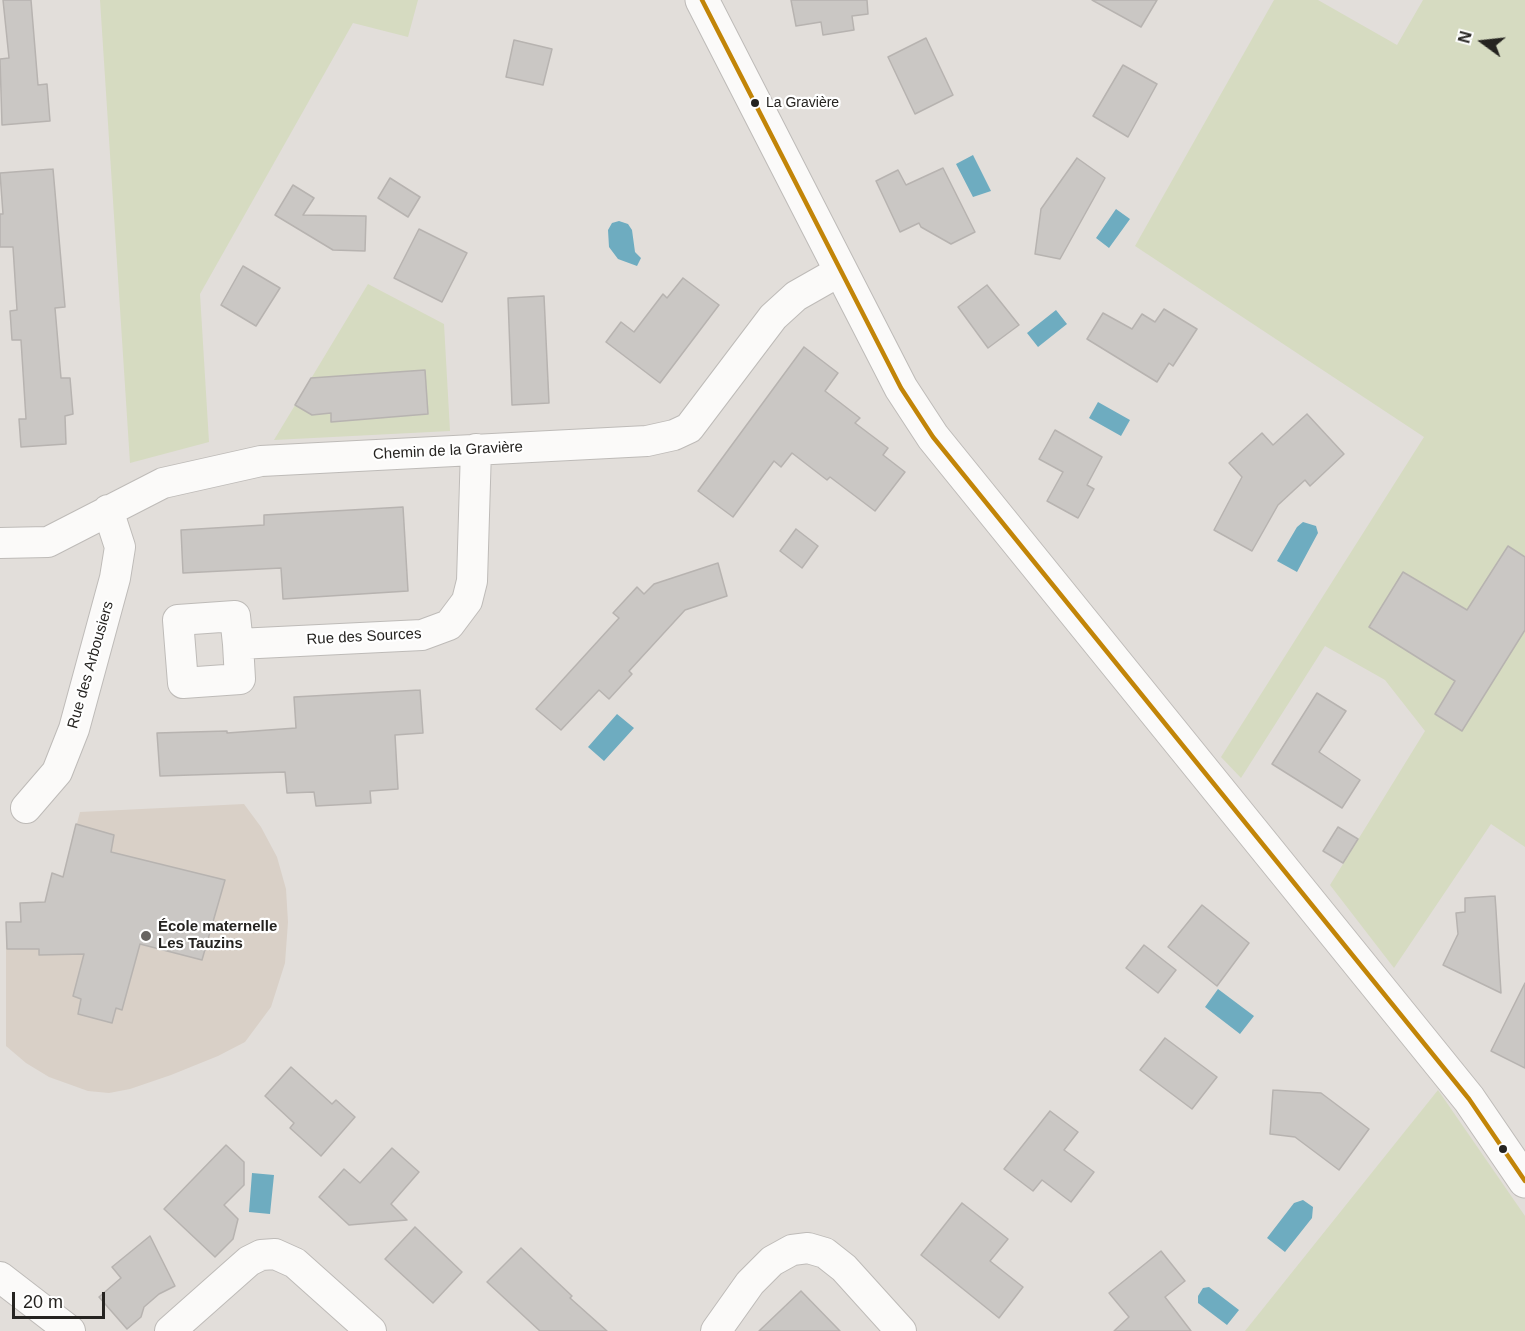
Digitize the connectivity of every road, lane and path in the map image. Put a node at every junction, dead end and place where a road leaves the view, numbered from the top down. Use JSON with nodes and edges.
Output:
{"nodes":[{"id":1,"x":702,"y":0,"type":"edge"},
{"id":2,"x":840,"y":271,"type":"junction"},
{"id":3,"x":476,"y":449,"type":"junction"},
{"id":4,"x":108,"y":510,"type":"junction"},
{"id":5,"x":0,"y":543,"type":"edge"},
{"id":6,"x":238,"y":644,"type":"dead end"},
{"id":7,"x":26,"y":808,"type":"dead end"},
{"id":8,"x":1525,"y":1181,"type":"edge"},
{"id":9,"x":0,"y":1277,"type":"edge"},
{"id":10,"x":70,"y":1331,"type":"edge"},
{"id":11,"x":170,"y":1331,"type":"edge"},
{"id":12,"x":371,"y":1331,"type":"edge"},
{"id":13,"x":716,"y":1331,"type":"edge"},
{"id":14,"x":902,"y":1331,"type":"edge"}],
"edges":[{"from":1,"to":2,"type":"street"},
{"from":2,"to":3,"type":"street","name":"Chemin de la Gravière"},
{"from":2,"to":8,"type":"street"},
{"from":3,"to":4,"type":"street","name":"Chemin de la Gravière"},
{"from":3,"to":6,"type":"street","name":"Rue des Sources"},
{"from":4,"to":5,"type":"street","name":"Chemin de la Gravière"},
{"from":4,"to":7,"type":"street","name":"Rue des Arbousiers"},
{"from":9,"to":10,"type":"street"},
{"from":11,"to":12,"type":"street"},
{"from":13,"to":14,"type":"street"}]}
